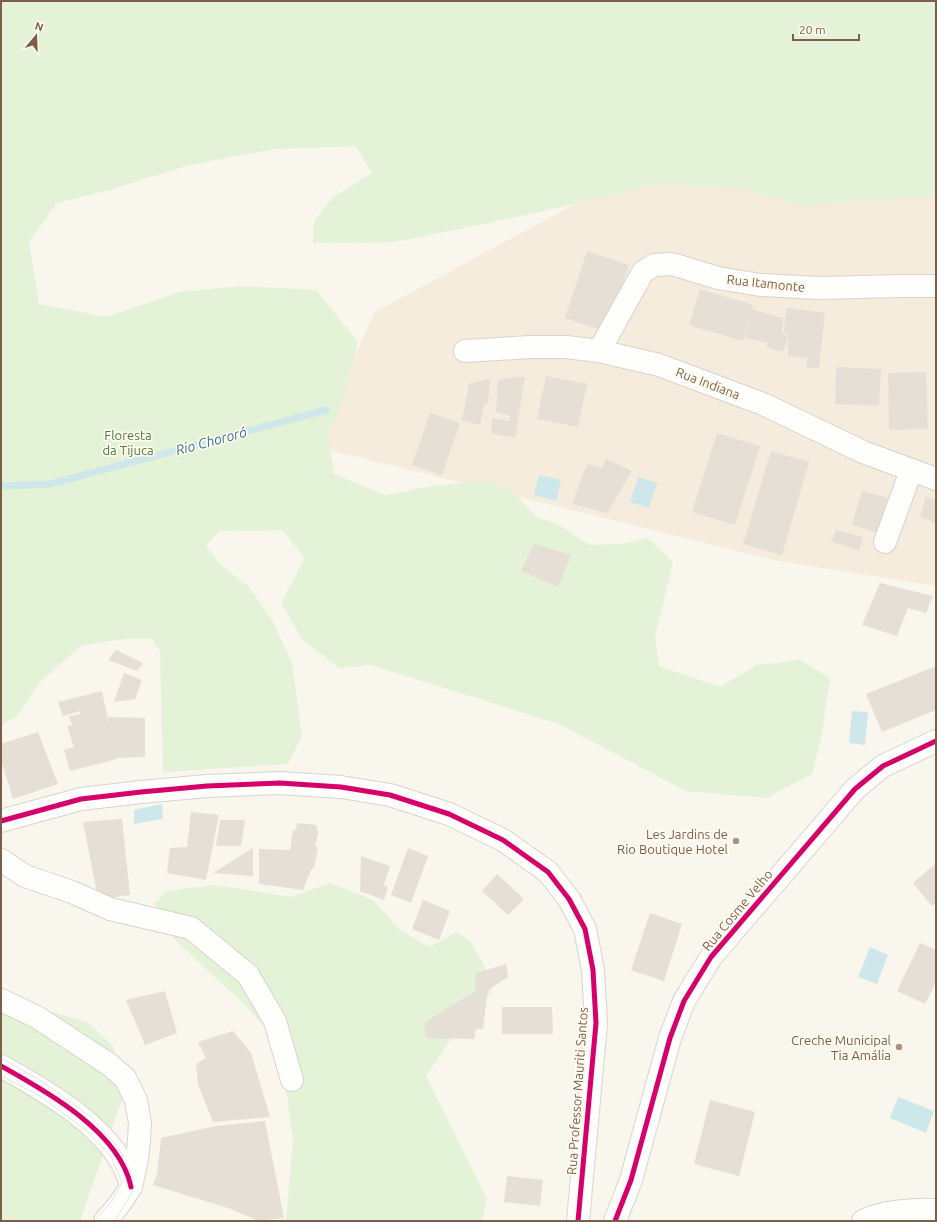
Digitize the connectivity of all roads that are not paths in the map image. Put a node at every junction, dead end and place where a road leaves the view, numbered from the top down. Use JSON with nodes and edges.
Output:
{"nodes":[{"id":1,"x":936,"y":286,"type":"edge"},
{"id":2,"x":599,"y":351,"type":"junction"},
{"id":3,"x":465,"y":352,"type":"dead end"},
{"id":4,"x":910,"y":471,"type":"junction"},
{"id":5,"x":936,"y":479,"type":"edge"},
{"id":6,"x":885,"y":542,"type":"dead end"},
{"id":7,"x":936,"y":741,"type":"edge"},
{"id":8,"x":1,"y":821,"type":"edge"},
{"id":9,"x":1,"y":860,"type":"edge"},
{"id":10,"x":1,"y":1000,"type":"edge"},
{"id":11,"x":1,"y":1066,"type":"edge"},
{"id":12,"x":292,"y":1080,"type":"dead end"},
{"id":13,"x":130,"y":1187,"type":"junction"},
{"id":14,"x":936,"y":1210,"type":"edge"},
{"id":15,"x":105,"y":1221,"type":"edge"},
{"id":16,"x":578,"y":1221,"type":"edge"},
{"id":17,"x":615,"y":1221,"type":"edge"},
{"id":18,"x":863,"y":1221,"type":"edge"}],
"edges":[{"from":1,"to":2,"type":"street","name":"Rua Itamonte"},
{"from":2,"to":3,"type":"street","name":"Rua Indiana"},
{"from":2,"to":4,"type":"street","name":"Rua Indiana"},
{"from":4,"to":5,"type":"street","name":"Rua Indiana"},
{"from":4,"to":6,"type":"street"},
{"from":7,"to":17,"type":"street","name":"Rua Cosme Velho"},
{"from":8,"to":16,"type":"street","name":"Rua Professor Mauriti Santos"},
{"from":9,"to":12,"type":"street"},
{"from":10,"to":13,"type":"street"},
{"from":11,"to":13,"type":"street"},
{"from":13,"to":15,"type":"street"},
{"from":14,"to":18,"type":"street"}]}
